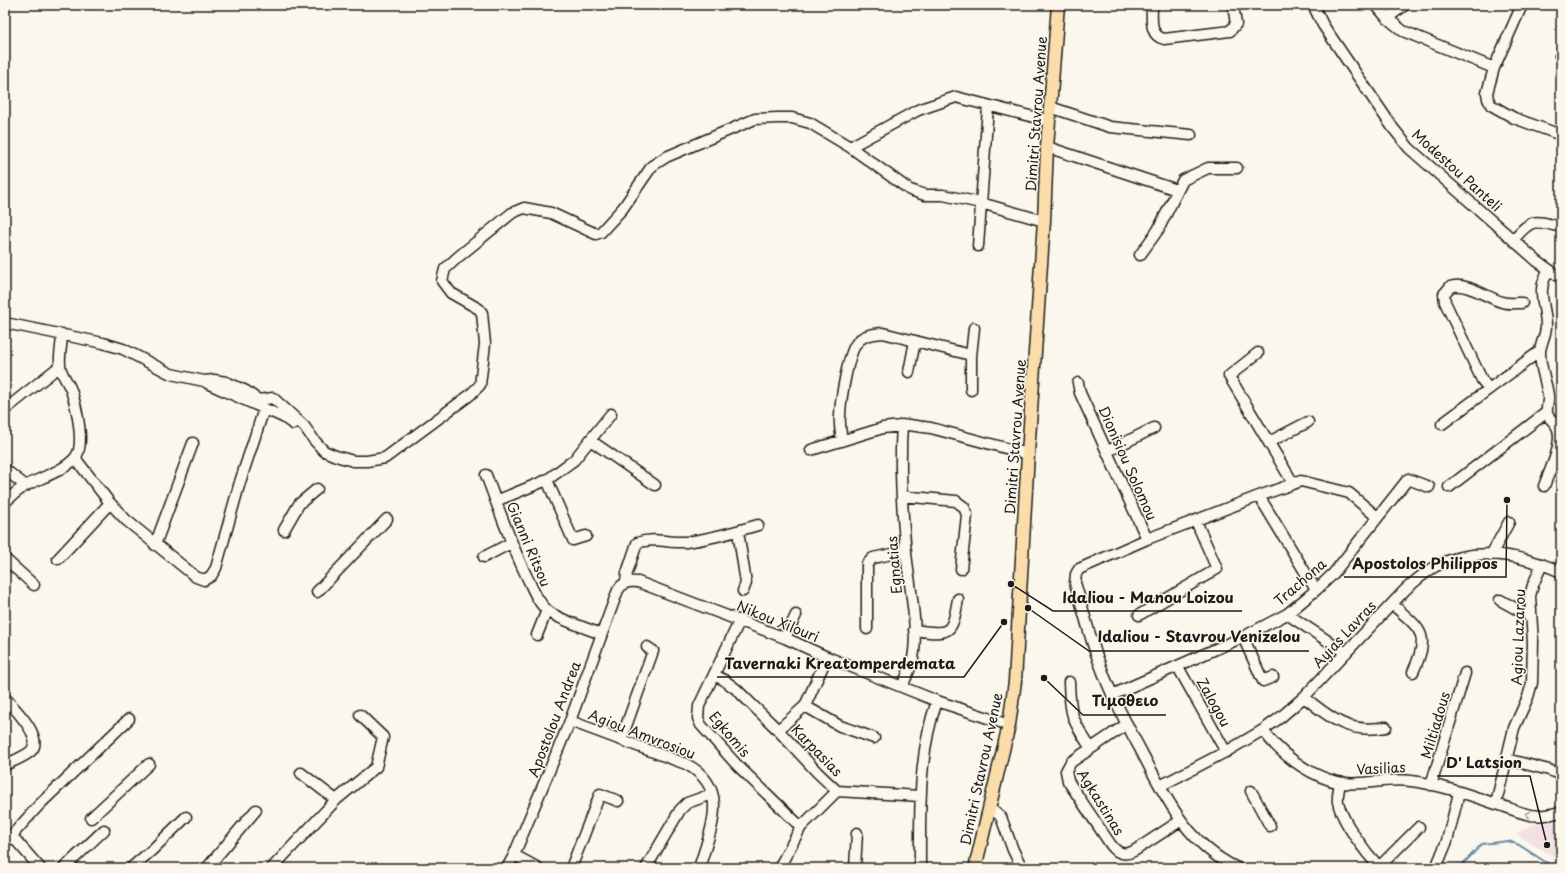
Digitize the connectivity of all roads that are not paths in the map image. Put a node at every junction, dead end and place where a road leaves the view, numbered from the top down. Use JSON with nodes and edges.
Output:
{"nodes":[{"id":1,"x":1058,"y":5,"type":"edge"},
{"id":2,"x":1152,"y":5,"type":"edge"},
{"id":3,"x":1233,"y":5,"type":"edge"},
{"id":4,"x":1313,"y":5,"type":"edge"},
{"id":5,"x":1376,"y":5,"type":"edge"},
{"id":6,"x":1405,"y":5,"type":"edge"},
{"id":7,"x":1522,"y":5,"type":"edge"},
{"id":8,"x":1387,"y":18,"type":"junction"},
{"id":9,"x":1494,"y":68,"type":"junction"},
{"id":10,"x":988,"y":107,"type":"junction"},
{"id":11,"x":1050,"y":107,"type":"junction"},
{"id":12,"x":1048,"y":121,"type":"junction"},
{"id":13,"x":1191,"y":135,"type":"dead end"},
{"id":14,"x":1561,"y":135,"type":"edge"},
{"id":15,"x":850,"y":147,"type":"junction"},
{"id":16,"x":1047,"y":147,"type":"junction"},
{"id":17,"x":1237,"y":168,"type":"dead end"},
{"id":18,"x":1177,"y":190,"type":"junction"},
{"id":19,"x":981,"y":203,"type":"junction"},
{"id":20,"x":1044,"y":221,"type":"junction"},
{"id":21,"x":1561,"y":227,"type":"edge"},
{"id":22,"x":1513,"y":240,"type":"junction"},
{"id":23,"x":978,"y":246,"type":"dead end"},
{"id":24,"x":1140,"y":255,"type":"dead end"},
{"id":25,"x":1549,"y":270,"type":"junction"},
{"id":26,"x":1561,"y":278,"type":"edge"},
{"id":27,"x":1522,"y":303,"type":"dead end"},
{"id":28,"x":5,"y":323,"type":"edge"},
{"id":29,"x":974,"y":328,"type":"dead end"},
{"id":30,"x":62,"y":334,"type":"junction"},
{"id":31,"x":915,"y":341,"type":"junction"},
{"id":32,"x":1540,"y":351,"type":"junction"},
{"id":33,"x":1258,"y":353,"type":"dead end"},
{"id":34,"x":971,"y":356,"type":"junction"},
{"id":35,"x":60,"y":366,"type":"junction"},
{"id":36,"x":909,"y":372,"type":"dead end"},
{"id":37,"x":1078,"y":383,"type":"dead end"},
{"id":38,"x":1489,"y":389,"type":"junction"},
{"id":39,"x":971,"y":390,"type":"dead end"},
{"id":40,"x":252,"y":400,"type":"junction"},
{"id":41,"x":7,"y":408,"type":"dead end"},
{"id":42,"x":264,"y":409,"type":"junction"},
{"id":43,"x":1547,"y":412,"type":"junction"},
{"id":44,"x":611,"y":414,"type":"dead end"},
{"id":45,"x":1308,"y":422,"type":"dead end"},
{"id":46,"x":1442,"y":424,"type":"dead end"},
{"id":47,"x":902,"y":426,"type":"junction"},
{"id":48,"x":299,"y":428,"type":"dead end"},
{"id":49,"x":1154,"y":428,"type":"dead end"},
{"id":50,"x":590,"y":440,"type":"junction"},
{"id":51,"x":842,"y":441,"type":"junction"},
{"id":52,"x":1269,"y":442,"type":"junction"},
{"id":53,"x":193,"y":443,"type":"dead end"},
{"id":54,"x":810,"y":450,"type":"dead end"},
{"id":55,"x":1108,"y":451,"type":"junction"},
{"id":56,"x":1028,"y":454,"type":"junction"},
{"id":57,"x":75,"y":458,"type":"junction"},
{"id":58,"x":7,"y":471,"type":"dead end"},
{"id":59,"x":486,"y":475,"type":"dead end"},
{"id":60,"x":547,"y":480,"type":"junction"},
{"id":61,"x":1293,"y":484,"type":"junction"},
{"id":62,"x":655,"y":485,"type":"dead end"},
{"id":63,"x":26,"y":486,"type":"junction"},
{"id":64,"x":1544,"y":486,"type":"dead end"},
{"id":65,"x":1429,"y":487,"type":"dead end"},
{"id":66,"x":1448,"y":487,"type":"dead end"},
{"id":67,"x":317,"y":489,"type":"dead end"},
{"id":68,"x":902,"y":496,"type":"junction"},
{"id":69,"x":1259,"y":496,"type":"junction"},
{"id":70,"x":496,"y":501,"type":"junction"},
{"id":71,"x":5,"y":502,"type":"edge"},
{"id":72,"x":110,"y":503,"type":"junction"},
{"id":73,"x":1377,"y":517,"type":"junction"},
{"id":74,"x":387,"y":519,"type":"dead end"},
{"id":75,"x":1196,"y":521,"type":"junction"},
{"id":76,"x":1509,"y":522,"type":"dead end"},
{"id":77,"x":758,"y":525,"type":"dead end"},
{"id":78,"x":284,"y":530,"type":"dead end"},
{"id":79,"x":738,"y":531,"type":"junction"},
{"id":80,"x":586,"y":536,"type":"dead end"},
{"id":81,"x":1147,"y":539,"type":"junction"},
{"id":82,"x":511,"y":543,"type":"junction"},
{"id":83,"x":156,"y":545,"type":"junction"},
{"id":84,"x":906,"y":551,"type":"junction"},
{"id":85,"x":1491,"y":555,"type":"junction"},
{"id":86,"x":484,"y":557,"type":"dead end"},
{"id":87,"x":5,"y":559,"type":"edge"},
{"id":88,"x":58,"y":559,"type":"dead end"},
{"id":89,"x":1542,"y":564,"type":"junction"},
{"id":90,"x":961,"y":568,"type":"dead end"},
{"id":91,"x":1561,"y":572,"type":"edge"},
{"id":92,"x":626,"y":582,"type":"junction"},
{"id":93,"x":34,"y":585,"type":"dead end"},
{"id":94,"x":1316,"y":590,"type":"junction"},
{"id":95,"x":743,"y":591,"type":"dead end"},
{"id":96,"x":317,"y":592,"type":"dead end"},
{"id":97,"x":958,"y":599,"type":"dead end"},
{"id":98,"x":1500,"y":600,"type":"dead end"},
{"id":99,"x":1392,"y":604,"type":"junction"},
{"id":100,"x":547,"y":610,"type":"junction"},
{"id":101,"x":1287,"y":614,"type":"junction"},
{"id":102,"x":1139,"y":615,"type":"dead end"},
{"id":103,"x":796,"y":616,"type":"dead end"},
{"id":104,"x":1531,"y":616,"type":"junction"},
{"id":105,"x":740,"y":620,"type":"junction"},
{"id":106,"x":867,"y":629,"type":"dead end"},
{"id":107,"x":914,"y":630,"type":"junction"},
{"id":108,"x":601,"y":634,"type":"junction"},
{"id":109,"x":537,"y":635,"type":"dead end"},
{"id":110,"x":1243,"y":637,"type":"junction"},
{"id":111,"x":785,"y":638,"type":"junction"},
{"id":112,"x":647,"y":647,"type":"dead end"},
{"id":113,"x":1346,"y":652,"type":"junction"},
{"id":114,"x":827,"y":657,"type":"junction"},
{"id":115,"x":1178,"y":667,"type":"junction"},
{"id":116,"x":1413,"y":672,"type":"dead end"},
{"id":117,"x":1465,"y":674,"type":"dead end"},
{"id":118,"x":714,"y":675,"type":"junction"},
{"id":119,"x":1273,"y":677,"type":"dead end"},
{"id":120,"x":1068,"y":682,"type":"dead end"},
{"id":121,"x":902,"y":687,"type":"junction"},
{"id":122,"x":1112,"y":695,"type":"junction"},
{"id":123,"x":1304,"y":697,"type":"junction"},
{"id":124,"x":5,"y":698,"type":"edge"},
{"id":125,"x":937,"y":701,"type":"junction"},
{"id":126,"x":805,"y":706,"type":"junction"},
{"id":127,"x":360,"y":715,"type":"dead end"},
{"id":128,"x":129,"y":719,"type":"dead end"},
{"id":129,"x":570,"y":721,"type":"junction"},
{"id":130,"x":1127,"y":724,"type":"junction"},
{"id":131,"x":1009,"y":725,"type":"junction"},
{"id":132,"x":1386,"y":727,"type":"dead end"},
{"id":133,"x":778,"y":730,"type":"junction"},
{"id":134,"x":1263,"y":730,"type":"junction"},
{"id":135,"x":874,"y":738,"type":"dead end"},
{"id":136,"x":621,"y":740,"type":"junction"},
{"id":137,"x":1090,"y":748,"type":"junction"},
{"id":138,"x":1226,"y":752,"type":"junction"},
{"id":139,"x":1506,"y":759,"type":"junction"},
{"id":140,"x":149,"y":764,"type":"dead end"},
{"id":141,"x":5,"y":765,"type":"edge"},
{"id":142,"x":301,"y":773,"type":"dead end"},
{"id":143,"x":1561,"y":775,"type":"edge"},
{"id":144,"x":1340,"y":783,"type":"junction"},
{"id":145,"x":1431,"y":784,"type":"junction"},
{"id":146,"x":1160,"y":786,"type":"junction"},
{"id":147,"x":837,"y":791,"type":"junction"},
{"id":148,"x":1251,"y":791,"type":"dead end"},
{"id":149,"x":1459,"y":793,"type":"junction"},
{"id":150,"x":712,"y":794,"type":"junction"},
{"id":151,"x":920,"y":796,"type":"junction"},
{"id":152,"x":336,"y":800,"type":"junction"},
{"id":153,"x":618,"y":801,"type":"dead end"},
{"id":154,"x":1496,"y":804,"type":"junction"},
{"id":155,"x":256,"y":810,"type":"dead end"},
{"id":156,"x":988,"y":810,"type":"junction"},
{"id":157,"x":1561,"y":812,"type":"edge"},
{"id":158,"x":186,"y":817,"type":"dead end"},
{"id":159,"x":91,"y":818,"type":"dead end"},
{"id":160,"x":1180,"y":820,"type":"junction"},
{"id":161,"x":1270,"y":826,"type":"dead end"},
{"id":162,"x":801,"y":827,"type":"junction"},
{"id":163,"x":1419,"y":827,"type":"dead end"},
{"id":164,"x":104,"y":830,"type":"dead end"},
{"id":165,"x":857,"y":833,"type":"dead end"},
{"id":166,"x":8,"y":839,"type":"edge"},
{"id":167,"x":514,"y":855,"type":"junction"},
{"id":168,"x":1225,"y":866,"type":"edge"},
{"id":169,"x":40,"y":868,"type":"edge"},
{"id":170,"x":64,"y":868,"type":"edge"},
{"id":171,"x":131,"y":868,"type":"edge"},
{"id":172,"x":207,"y":868,"type":"edge"},
{"id":173,"x":272,"y":868,"type":"edge"},
{"id":174,"x":507,"y":868,"type":"edge"},
{"id":175,"x":538,"y":868,"type":"edge"},
{"id":176,"x":571,"y":868,"type":"edge"},
{"id":177,"x":646,"y":868,"type":"edge"},
{"id":178,"x":699,"y":868,"type":"edge"},
{"id":179,"x":779,"y":868,"type":"edge"},
{"id":180,"x":855,"y":868,"type":"edge"},
{"id":181,"x":920,"y":868,"type":"edge"},
{"id":182,"x":975,"y":868,"type":"edge"},
{"id":183,"x":1022,"y":868,"type":"edge"},
{"id":184,"x":1237,"y":868,"type":"edge"},
{"id":185,"x":1380,"y":868,"type":"edge"},
{"id":186,"x":1436,"y":868,"type":"edge"}],
"edges":[{"from":1,"to":11,"type":"main road","name":"Dimitri Stavrou Avenue"},
{"from":2,"to":3,"type":"street"},
{"from":4,"to":22,"type":"street","name":"Modestou Panteli"},
{"from":5,"to":8,"type":"street"},
{"from":6,"to":8,"type":"street"},
{"from":7,"to":9,"type":"street"},
{"from":8,"to":9,"type":"street"},
{"from":9,"to":14,"type":"street"},
{"from":10,"to":12,"type":"street"},
{"from":10,"to":15,"type":"street"},
{"from":10,"to":19,"type":"street"},
{"from":11,"to":12,"type":"main road","name":"Dimitri Stavrou Avenue"},
{"from":11,"to":13,"type":"street"},
{"from":12,"to":16,"type":"main road","name":"Dimitri Stavrou Avenue"},
{"from":15,"to":19,"type":"street"},
{"from":15,"to":40,"type":"street"},
{"from":16,"to":18,"type":"street"},
{"from":16,"to":20,"type":"main road","name":"Dimitri Stavrou Avenue"},
{"from":17,"to":18,"type":"street"},
{"from":18,"to":24,"type":"street"},
{"from":19,"to":20,"type":"street"},
{"from":19,"to":23,"type":"street"},
{"from":20,"to":56,"type":"main road","name":"Dimitri Stavrou Avenue"},
{"from":21,"to":22,"type":"street"},
{"from":22,"to":25,"type":"street","name":"Modestou Panteli"},
{"from":25,"to":26,"type":"street","name":"Modestou Panteli"},
{"from":25,"to":32,"type":"street"},
{"from":27,"to":38,"type":"street"},
{"from":28,"to":30,"type":"street"},
{"from":29,"to":34,"type":"street"},
{"from":30,"to":35,"type":"street"},
{"from":30,"to":40,"type":"street"},
{"from":31,"to":34,"type":"street"},
{"from":31,"to":36,"type":"street"},
{"from":31,"to":51,"type":"street"},
{"from":32,"to":38,"type":"street"},
{"from":32,"to":43,"type":"street"},
{"from":33,"to":52,"type":"street"},
{"from":34,"to":39,"type":"street"},
{"from":35,"to":41,"type":"street"},
{"from":35,"to":57,"type":"street"},
{"from":37,"to":55,"type":"street","name":"Dionisiou Solomou"},
{"from":38,"to":46,"type":"street"},
{"from":40,"to":42,"type":"street"},
{"from":42,"to":48,"type":"street"},
{"from":42,"to":83,"type":"street"},
{"from":43,"to":64,"type":"street"},
{"from":43,"to":66,"type":"street"},
{"from":44,"to":50,"type":"street"},
{"from":45,"to":52,"type":"street"},
{"from":47,"to":51,"type":"street"},
{"from":47,"to":56,"type":"street"},
{"from":47,"to":68,"type":"street","name":"Egnatias"},
{"from":49,"to":55,"type":"street"},
{"from":50,"to":60,"type":"street"},
{"from":50,"to":62,"type":"street"},
{"from":51,"to":54,"type":"street"},
{"from":52,"to":61,"type":"street"},
{"from":53,"to":83,"type":"street"},
{"from":55,"to":81,"type":"street","name":"Dionisiou Solomou"},
{"from":56,"to":131,"type":"main road","name":"Dimitri Stavrou Avenue"},
{"from":57,"to":63,"type":"street"},
{"from":57,"to":72,"type":"street"},
{"from":58,"to":63,"type":"street"},
{"from":59,"to":70,"type":"street","name":"Gianni Ritsou"},
{"from":60,"to":70,"type":"street"},
{"from":60,"to":80,"type":"street"},
{"from":61,"to":69,"type":"street"},
{"from":61,"to":73,"type":"street"},
{"from":63,"to":71,"type":"street"},
{"from":65,"to":73,"type":"street","name":"Trachona"},
{"from":67,"to":78,"type":"street"},
{"from":68,"to":84,"type":"street","name":"Egnatias"},
{"from":68,"to":90,"type":"street"},
{"from":69,"to":75,"type":"street"},
{"from":69,"to":94,"type":"street"},
{"from":70,"to":82,"type":"street","name":"Gianni Ritsou"},
{"from":72,"to":83,"type":"street"},
{"from":72,"to":88,"type":"street"},
{"from":73,"to":94,"type":"street","name":"Trachona"},
{"from":74,"to":96,"type":"street"},
{"from":75,"to":81,"type":"street"},
{"from":75,"to":102,"type":"street"},
{"from":76,"to":85,"type":"street"},
{"from":77,"to":79,"type":"street"},
{"from":79,"to":92,"type":"street"},
{"from":79,"to":95,"type":"street"},
{"from":81,"to":122,"type":"street","name":"Dionisiou Solomou"},
{"from":82,"to":86,"type":"street"},
{"from":82,"to":100,"type":"street","name":"Gianni Ritsou"},
{"from":84,"to":106,"type":"street"},
{"from":84,"to":107,"type":"street","name":"Egnatias"},
{"from":85,"to":89,"type":"street","name":"Ayias Lavras"},
{"from":85,"to":99,"type":"street","name":"Ayias Lavras"},
{"from":87,"to":93,"type":"street"},
{"from":89,"to":91,"type":"street","name":"Ayias Lavras"},
{"from":89,"to":104,"type":"street","name":"Agiou Lazarou"},
{"from":92,"to":105,"type":"street","name":"Nikou Xilouri"},
{"from":92,"to":108,"type":"street","name":"Apostolou Andrea"},
{"from":94,"to":101,"type":"street","name":"Trachona"},
{"from":97,"to":107,"type":"street"},
{"from":98,"to":104,"type":"street"},
{"from":99,"to":113,"type":"street","name":"Ayias Lavras"},
{"from":99,"to":116,"type":"street"},
{"from":100,"to":108,"type":"street","name":"Gianni Ritsou"},
{"from":100,"to":109,"type":"street"},
{"from":101,"to":110,"type":"street","name":"Trachona"},
{"from":101,"to":113,"type":"street"},
{"from":103,"to":111,"type":"street"},
{"from":104,"to":139,"type":"street","name":"Agiou Lazarou"},
{"from":105,"to":111,"type":"street","name":"Nikou Xilouri"},
{"from":105,"to":118,"type":"street","name":"Egkomis"},
{"from":107,"to":121,"type":"street","name":"Egnatias"},
{"from":108,"to":129,"type":"street","name":"Apostolou Andrea"},
{"from":110,"to":115,"type":"street","name":"Trachona"},
{"from":110,"to":119,"type":"street"},
{"from":111,"to":114,"type":"street","name":"Nikou Xilouri"},
{"from":112,"to":136,"type":"street"},
{"from":113,"to":123,"type":"street","name":"Ayias Lavras"},
{"from":114,"to":121,"type":"street","name":"Nikou Xilouri"},
{"from":114,"to":126,"type":"street"},
{"from":115,"to":122,"type":"street","name":"Trachona"},
{"from":115,"to":138,"type":"street","name":"Zalogou"},
{"from":117,"to":145,"type":"street","name":"Miltiadous"},
{"from":118,"to":133,"type":"street","name":"Karpasias"},
{"from":118,"to":162,"type":"street","name":"Egkomis"},
{"from":120,"to":137,"type":"street"},
{"from":121,"to":125,"type":"street","name":"Nikou Xilouri"},
{"from":122,"to":130,"type":"street","name":"Dionisiou Solomou"},
{"from":123,"to":132,"type":"street"},
{"from":123,"to":134,"type":"street","name":"Ayias Lavras"},
{"from":124,"to":141,"type":"street"},
{"from":125,"to":131,"type":"street","name":"Nikou Xilouri"},
{"from":125,"to":151,"type":"street"},
{"from":126,"to":133,"type":"street"},
{"from":126,"to":135,"type":"street"},
{"from":127,"to":152,"type":"street"},
{"from":128,"to":166,"type":"street"},
{"from":129,"to":136,"type":"street","name":"Agiou Amvrosiou"},
{"from":129,"to":167,"type":"street","name":"Apostolou Andrea"},
{"from":130,"to":137,"type":"street","name":"Agkastinas"},
{"from":130,"to":146,"type":"street","name":"Dionisiou Solomou"},
{"from":131,"to":156,"type":"main road","name":"Dimitri Stavrou Avenue"},
{"from":133,"to":147,"type":"street","name":"Karpasias"},
{"from":134,"to":138,"type":"street","name":"Ayias Lavras"},
{"from":134,"to":144,"type":"street","name":"Vasilias"},
{"from":136,"to":150,"type":"street","name":"Agiou Amvrosiou"},
{"from":137,"to":160,"type":"street","name":"Agkastinas"},
{"from":138,"to":146,"type":"street","name":"Ayias Lavras"},
{"from":139,"to":143,"type":"street"},
{"from":139,"to":154,"type":"street","name":"Agiou Lazarou"},
{"from":140,"to":159,"type":"street"},
{"from":142,"to":152,"type":"street"},
{"from":144,"to":145,"type":"street","name":"Vasilias"},
{"from":144,"to":185,"type":"street"},
{"from":145,"to":149,"type":"street","name":"Vasilias"},
{"from":146,"to":160,"type":"street","name":"Dionisiou Solomou"},
{"from":147,"to":151,"type":"street","name":"Karpasias"},
{"from":147,"to":162,"type":"street"},
{"from":148,"to":161,"type":"street"},
{"from":149,"to":154,"type":"street","name":"Vasilias"},
{"from":149,"to":186,"type":"street"},
{"from":150,"to":177,"type":"street"},
{"from":150,"to":178,"type":"street","name":"Agiou Amvrosiou"},
{"from":151,"to":181,"type":"street"},
{"from":152,"to":173,"type":"street"},
{"from":153,"to":176,"type":"street"},
{"from":157,"to":154,"type":"street","name":"Vasilias","one_way":true},
{"from":155,"to":172,"type":"street"},
{"from":156,"to":182,"type":"main road","name":"Dimitri Stavrou Avenue"},
{"from":156,"to":183,"type":"street"},
{"from":158,"to":171,"type":"street"},
{"from":160,"to":168,"type":"street","name":"Dionisiou Solomou"},
{"from":162,"to":179,"type":"street"},
{"from":163,"to":185,"type":"street"},
{"from":164,"to":170,"type":"street"},
{"from":165,"to":180,"type":"street"},
{"from":166,"to":169,"type":"street"},
{"from":167,"to":174,"type":"street","name":"Apostolou Andrea"},
{"from":167,"to":175,"type":"street"},
{"from":168,"to":184,"type":"street","name":"Dionisiou Solomou"}]}
